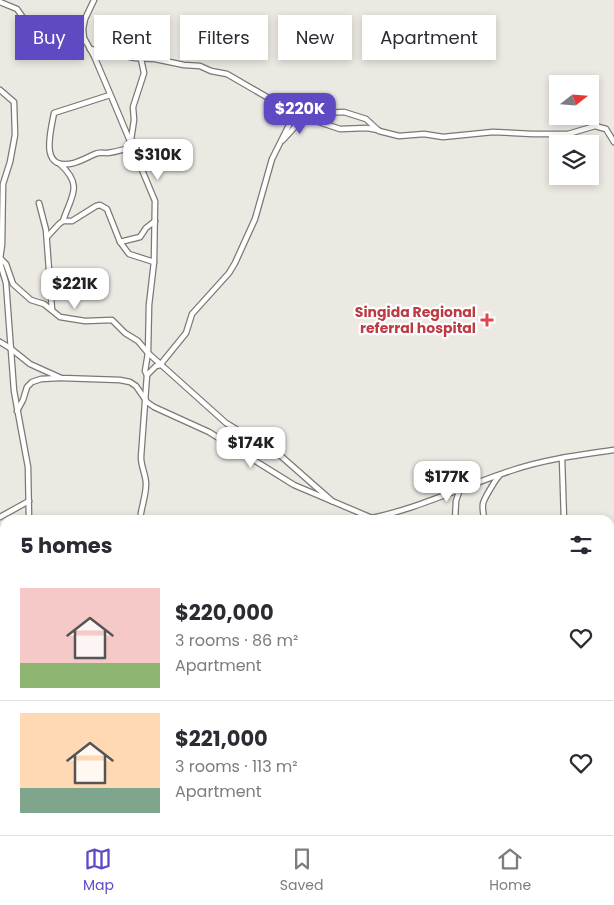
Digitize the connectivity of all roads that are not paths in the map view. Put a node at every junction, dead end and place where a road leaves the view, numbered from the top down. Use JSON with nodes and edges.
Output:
{"nodes":[{"id":1,"x":94,"y":0,"type":"edge"},
{"id":2,"x":0,"y":2,"type":"edge"},
{"id":3,"x":85,"y":41,"type":"junction"},
{"id":4,"x":90,"y":49,"type":"junction"},
{"id":5,"x":94,"y":50,"type":"edge"},
{"id":6,"x":141,"y":60,"type":"edge"},
{"id":7,"x":160,"y":60,"type":"edge"},
{"id":8,"x":0,"y":90,"type":"edge"},
{"id":9,"x":110,"y":94,"type":"junction"},
{"id":10,"x":304,"y":115,"type":"junction"},
{"id":11,"x":379,"y":131,"type":"junction"},
{"id":12,"x":131,"y":141,"type":"junction"},
{"id":13,"x":614,"y":142,"type":"edge"},
{"id":14,"x":133,"y":147,"type":"junction"},
{"id":15,"x":77,"y":162,"type":"junction"},
{"id":16,"x":60,"y":164,"type":"junction"},
{"id":17,"x":71,"y":175,"type":"junction"},
{"id":18,"x":39,"y":203,"type":"dead end"},
{"id":19,"x":1,"y":218,"type":"edge"},
{"id":20,"x":63,"y":221,"type":"junction"},
{"id":21,"x":155,"y":221,"type":"junction"},
{"id":22,"x":47,"y":237,"type":"junction"},
{"id":23,"x":120,"y":242,"type":"junction"},
{"id":24,"x":0,"y":259,"type":"edge"},
{"id":25,"x":154,"y":262,"type":"junction"},
{"id":26,"x":0,"y":263,"type":"edge"},
{"id":27,"x":53,"y":312,"type":"junction"},
{"id":28,"x":0,"y":342,"type":"edge"},
{"id":29,"x":10,"y":348,"type":"junction"},
{"id":30,"x":148,"y":354,"type":"junction"},
{"id":31,"x":160,"y":365,"type":"junction"},
{"id":32,"x":147,"y":375,"type":"junction"},
{"id":33,"x":61,"y":378,"type":"junction"},
{"id":34,"x":146,"y":400,"type":"junction"},
{"id":35,"x":17,"y":411,"type":"junction"},
{"id":36,"x":614,"y":450,"type":"edge"},
{"id":37,"x":562,"y":458,"type":"junction"},
{"id":38,"x":502,"y":474,"type":"junction"},
{"id":39,"x":460,"y":489,"type":"junction"},
{"id":40,"x":29,"y":501,"type":"junction"},
{"id":41,"x":332,"y":501,"type":"junction"},
{"id":42,"x":8,"y":511,"type":"junction"},
{"id":43,"x":0,"y":512,"type":"edge"},
{"id":44,"x":3,"y":515,"type":"edge"},
{"id":45,"x":29,"y":515,"type":"edge"},
{"id":46,"x":140,"y":515,"type":"edge"},
{"id":47,"x":365,"y":515,"type":"edge"},
{"id":48,"x":381,"y":515,"type":"edge"},
{"id":49,"x":456,"y":515,"type":"edge"},
{"id":50,"x":484,"y":515,"type":"edge"},
{"id":51,"x":564,"y":515,"type":"edge"}],
"edges":[{"from":1,"to":3,"type":"street"},
{"from":2,"to":3,"type":"street"},
{"from":3,"to":4,"type":"street"},
{"from":4,"to":5,"type":"street"},
{"from":4,"to":9,"type":"street"},
{"from":6,"to":12,"type":"street"},
{"from":7,"to":10,"type":"street"},
{"from":8,"to":19,"type":"street"},
{"from":9,"to":12,"type":"street"},
{"from":9,"to":16,"type":"street"},
{"from":10,"to":11,"type":"street"},
{"from":10,"to":11,"type":"street"},
{"from":10,"to":31,"type":"street"},
{"from":11,"to":13,"type":"street"},
{"from":12,"to":14,"type":"street"},
{"from":14,"to":15,"type":"street"},
{"from":14,"to":21,"type":"street"},
{"from":15,"to":16,"type":"street"},
{"from":15,"to":17,"type":"street"},
{"from":16,"to":17,"type":"street"},
{"from":17,"to":20,"type":"street"},
{"from":18,"to":22,"type":"street"},
{"from":19,"to":24,"type":"street"},
{"from":20,"to":22,"type":"street"},
{"from":20,"to":23,"type":"street"},
{"from":21,"to":23,"type":"street"},
{"from":21,"to":25,"type":"street"},
{"from":22,"to":27,"type":"street"},
{"from":23,"to":25,"type":"street"},
{"from":24,"to":27,"type":"street"},
{"from":25,"to":30,"type":"street"},
{"from":26,"to":29,"type":"street"},
{"from":27,"to":30,"type":"street"},
{"from":28,"to":29,"type":"street"},
{"from":29,"to":33,"type":"street"},
{"from":29,"to":35,"type":"street"},
{"from":30,"to":31,"type":"street"},
{"from":30,"to":32,"type":"street"},
{"from":31,"to":32,"type":"street"},
{"from":31,"to":41,"type":"street"},
{"from":32,"to":34,"type":"street"},
{"from":33,"to":34,"type":"street"},
{"from":33,"to":35,"type":"street"},
{"from":34,"to":41,"type":"street"},
{"from":34,"to":46,"type":"street"},
{"from":35,"to":40,"type":"street"},
{"from":36,"to":37,"type":"street"},
{"from":37,"to":38,"type":"street"},
{"from":37,"to":51,"type":"street"},
{"from":38,"to":39,"type":"street"},
{"from":38,"to":50,"type":"street"},
{"from":39,"to":48,"type":"street"},
{"from":39,"to":49,"type":"street"},
{"from":40,"to":42,"type":"street"},
{"from":40,"to":45,"type":"street"},
{"from":41,"to":47,"type":"street"},
{"from":42,"to":43,"type":"street"},
{"from":42,"to":44,"type":"street"}]}
